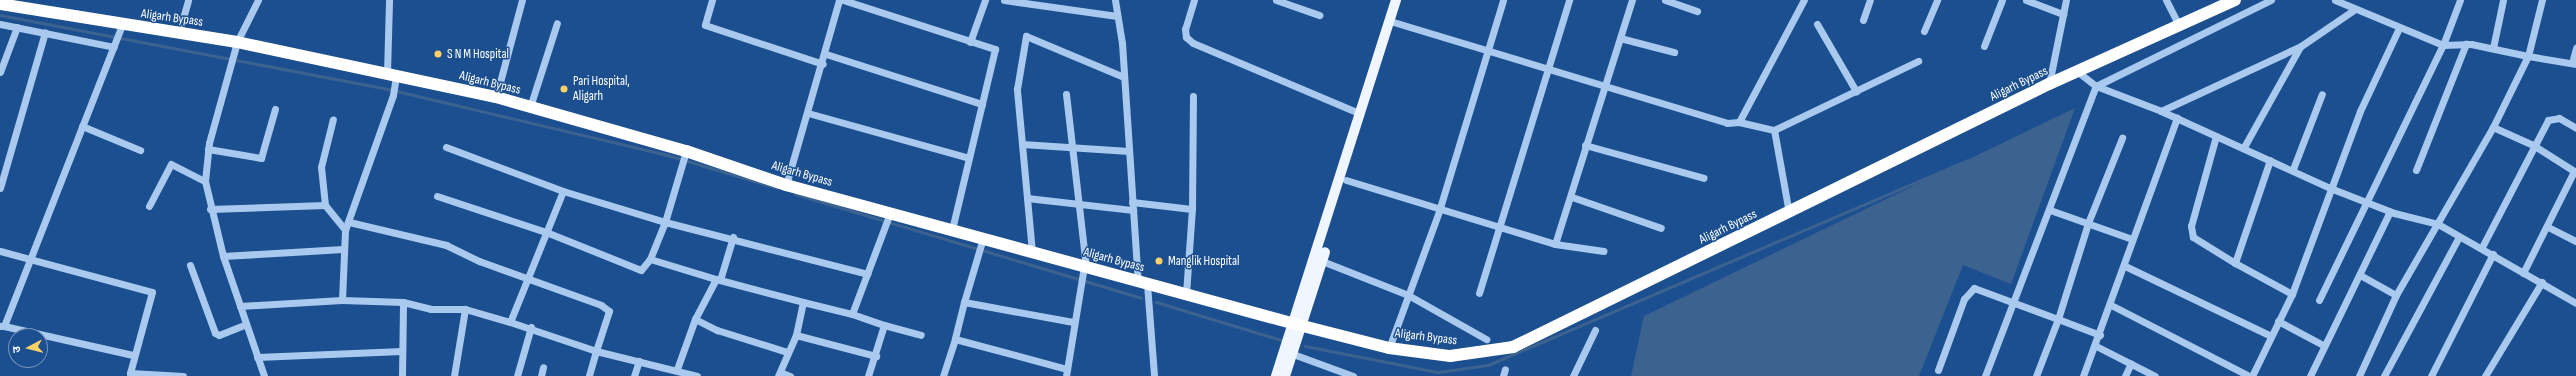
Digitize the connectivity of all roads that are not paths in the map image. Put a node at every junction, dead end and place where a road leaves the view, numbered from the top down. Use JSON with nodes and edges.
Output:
{"nodes":[{"id":1,"x":188,"y":0,"type":"edge"},
{"id":2,"x":258,"y":0,"type":"edge"},
{"id":3,"x":389,"y":0,"type":"edge"},
{"id":4,"x":522,"y":0,"type":"edge"},
{"id":5,"x":712,"y":0,"type":"edge"},
{"id":6,"x":839,"y":0,"type":"edge"},
{"id":7,"x":843,"y":0,"type":"edge"},
{"id":8,"x":985,"y":0,"type":"edge"},
{"id":9,"x":1004,"y":0,"type":"edge"},
{"id":10,"x":1115,"y":0,"type":"edge"},
{"id":11,"x":1194,"y":0,"type":"edge"},
{"id":12,"x":1276,"y":0,"type":"edge"},
{"id":13,"x":1396,"y":0,"type":"edge"},
{"id":14,"x":1503,"y":0,"type":"edge"},
{"id":15,"x":1569,"y":0,"type":"edge"},
{"id":16,"x":1632,"y":0,"type":"edge"},
{"id":17,"x":1664,"y":0,"type":"edge"},
{"id":18,"x":1804,"y":0,"type":"edge"},
{"id":19,"x":1870,"y":0,"type":"edge"},
{"id":20,"x":1937,"y":0,"type":"edge"},
{"id":21,"x":2002,"y":0,"type":"edge"},
{"id":22,"x":2026,"y":0,"type":"edge"},
{"id":23,"x":2073,"y":0,"type":"edge"},
{"id":24,"x":2166,"y":0,"type":"edge"},
{"id":25,"x":2271,"y":0,"type":"edge"},
{"id":26,"x":2335,"y":0,"type":"edge"},
{"id":27,"x":2460,"y":0,"type":"edge"},
{"id":28,"x":2503,"y":0,"type":"edge"},
{"id":29,"x":2542,"y":0,"type":"edge"},
{"id":30,"x":2065,"y":2,"type":"edge"},
{"id":31,"x":2227,"y":2,"type":"edge"},
{"id":32,"x":0,"y":4,"type":"edge"},
{"id":33,"x":2355,"y":9,"type":"junction"},
{"id":34,"x":1697,"y":11,"type":"dead end"},
{"id":35,"x":2062,"y":14,"type":"junction"},
{"id":36,"x":1319,"y":15,"type":"dead end"},
{"id":37,"x":1117,"y":16,"type":"junction"},
{"id":38,"x":1864,"y":20,"type":"dead end"},
{"id":39,"x":1390,"y":21,"type":"junction"},
{"id":40,"x":557,"y":23,"type":"dead end"},
{"id":41,"x":0,"y":24,"type":"edge"},
{"id":42,"x":1817,"y":24,"type":"dead end"},
{"id":43,"x":16,"y":27,"type":"junction"},
{"id":44,"x":2180,"y":27,"type":"junction"},
{"id":45,"x":2399,"y":28,"type":"junction"},
{"id":46,"x":121,"y":29,"type":"junction"},
{"id":47,"x":1924,"y":31,"type":"dead end"},
{"id":48,"x":45,"y":32,"type":"junction"},
{"id":49,"x":179,"y":32,"type":"junction"},
{"id":50,"x":1620,"y":38,"type":"junction"},
{"id":51,"x":970,"y":42,"type":"junction"},
{"id":52,"x":2466,"y":44,"type":"junction"},
{"id":53,"x":115,"y":45,"type":"junction"},
{"id":54,"x":2443,"y":45,"type":"junction"},
{"id":55,"x":237,"y":46,"type":"junction"},
{"id":56,"x":1984,"y":46,"type":"dead end"},
{"id":57,"x":2300,"y":46,"type":"junction"},
{"id":58,"x":2493,"y":48,"type":"junction"},
{"id":59,"x":2576,"y":48,"type":"edge"},
{"id":60,"x":1486,"y":50,"type":"junction"},
{"id":61,"x":1381,"y":52,"type":"junction"},
{"id":62,"x":1674,"y":52,"type":"dead end"},
{"id":63,"x":826,"y":54,"type":"junction"},
{"id":64,"x":2528,"y":56,"type":"junction"},
{"id":65,"x":1918,"y":61,"type":"dead end"},
{"id":66,"x":2574,"y":63,"type":"edge"},
{"id":67,"x":822,"y":64,"type":"junction"},
{"id":68,"x":1548,"y":70,"type":"junction"},
{"id":69,"x":0,"y":72,"type":"edge"},
{"id":70,"x":2080,"y":74,"type":"junction"},
{"id":71,"x":392,"y":77,"type":"junction"},
{"id":72,"x":1124,"y":77,"type":"junction"},
{"id":73,"x":2049,"y":84,"type":"junction"},
{"id":74,"x":2096,"y":86,"type":"junction"},
{"id":75,"x":1602,"y":87,"type":"junction"},
{"id":76,"x":1856,"y":91,"type":"junction"},
{"id":77,"x":1066,"y":94,"type":"dead end"},
{"id":78,"x":2322,"y":94,"type":"dead end"},
{"id":79,"x":1193,"y":96,"type":"dead end"},
{"id":80,"x":496,"y":97,"type":"junction"},
{"id":81,"x":982,"y":104,"type":"junction"},
{"id":82,"x":530,"y":107,"type":"junction"},
{"id":83,"x":275,"y":109,"type":"dead end"},
{"id":84,"x":2161,"y":111,"type":"junction"},
{"id":85,"x":808,"y":113,"type":"junction"},
{"id":86,"x":1359,"y":113,"type":"junction"},
{"id":87,"x":2177,"y":118,"type":"junction"},
{"id":88,"x":333,"y":119,"type":"dead end"},
{"id":89,"x":1739,"y":122,"type":"junction"},
{"id":90,"x":82,"y":126,"type":"junction"},
{"id":91,"x":2493,"y":127,"type":"junction"},
{"id":92,"x":2576,"y":127,"type":"edge"},
{"id":93,"x":1774,"y":130,"type":"junction"},
{"id":94,"x":2216,"y":136,"type":"junction"},
{"id":95,"x":2122,"y":138,"type":"dead end"},
{"id":96,"x":1022,"y":144,"type":"junction"},
{"id":97,"x":1585,"y":145,"type":"junction"},
{"id":98,"x":2533,"y":145,"type":"junction"},
{"id":99,"x":1072,"y":146,"type":"junction"},
{"id":100,"x":446,"y":148,"type":"dead end"},
{"id":101,"x":2244,"y":148,"type":"junction"},
{"id":102,"x":208,"y":149,"type":"junction"},
{"id":103,"x":140,"y":150,"type":"dead end"},
{"id":104,"x":1129,"y":151,"type":"junction"},
{"id":105,"x":685,"y":154,"type":"junction"},
{"id":106,"x":969,"y":158,"type":"junction"},
{"id":107,"x":2270,"y":160,"type":"junction"},
{"id":108,"x":2293,"y":169,"type":"junction"},
{"id":109,"x":2416,"y":170,"type":"dead end"},
{"id":110,"x":1704,"y":178,"type":"dead end"},
{"id":111,"x":1346,"y":180,"type":"junction"},
{"id":112,"x":205,"y":181,"type":"junction"},
{"id":113,"x":786,"y":185,"type":"junction"},
{"id":114,"x":0,"y":188,"type":"edge"},
{"id":115,"x":2330,"y":188,"type":"junction"},
{"id":116,"x":563,"y":191,"type":"junction"},
{"id":117,"x":437,"y":196,"type":"dead end"},
{"id":118,"x":1572,"y":197,"type":"junction"},
{"id":119,"x":1027,"y":198,"type":"junction"},
{"id":120,"x":1132,"y":202,"type":"junction"},
{"id":121,"x":2370,"y":202,"type":"junction"},
{"id":122,"x":1079,"y":204,"type":"junction"},
{"id":123,"x":325,"y":205,"type":"junction"},
{"id":124,"x":149,"y":206,"type":"dead end"},
{"id":125,"x":210,"y":209,"type":"junction"},
{"id":126,"x":1192,"y":209,"type":"junction"},
{"id":127,"x":1133,"y":210,"type":"junction"},
{"id":128,"x":2050,"y":210,"type":"junction"},
{"id":129,"x":1439,"y":211,"type":"junction"},
{"id":130,"x":2390,"y":211,"type":"junction"},
{"id":131,"x":1788,"y":213,"type":"junction"},
{"id":132,"x":888,"y":218,"type":"junction"},
{"id":133,"x":349,"y":222,"type":"junction"},
{"id":134,"x":665,"y":222,"type":"junction"},
{"id":135,"x":2088,"y":223,"type":"junction"},
{"id":136,"x":2438,"y":224,"type":"junction"},
{"id":137,"x":1497,"y":227,"type":"junction"},
{"id":138,"x":2548,"y":227,"type":"junction"},
{"id":139,"x":1661,"y":228,"type":"dead end"},
{"id":140,"x":345,"y":230,"type":"junction"},
{"id":141,"x":952,"y":230,"type":"junction"},
{"id":142,"x":546,"y":232,"type":"junction"},
{"id":143,"x":733,"y":237,"type":"junction"},
{"id":144,"x":2459,"y":237,"type":"junction"},
{"id":145,"x":2132,"y":239,"type":"junction"},
{"id":146,"x":982,"y":240,"type":"junction"},
{"id":147,"x":2576,"y":240,"type":"edge"},
{"id":148,"x":1555,"y":244,"type":"junction"},
{"id":149,"x":2482,"y":247,"type":"junction"},
{"id":150,"x":343,"y":249,"type":"junction"},
{"id":151,"x":0,"y":251,"type":"edge"},
{"id":152,"x":1603,"y":251,"type":"dead end"},
{"id":153,"x":1032,"y":252,"type":"junction"},
{"id":154,"x":2493,"y":254,"type":"junction"},
{"id":155,"x":223,"y":256,"type":"junction"},
{"id":156,"x":30,"y":257,"type":"junction"},
{"id":157,"x":650,"y":260,"type":"junction"},
{"id":158,"x":1322,"y":261,"type":"junction"},
{"id":159,"x":2235,"y":263,"type":"junction"},
{"id":160,"x":190,"y":265,"type":"dead end"},
{"id":161,"x":2125,"y":266,"type":"junction"},
{"id":162,"x":1084,"y":268,"type":"junction"},
{"id":163,"x":2523,"y":273,"type":"junction"},
{"id":164,"x":867,"y":274,"type":"junction"},
{"id":165,"x":2360,"y":275,"type":"junction"},
{"id":166,"x":525,"y":277,"type":"junction"},
{"id":167,"x":718,"y":279,"type":"junction"},
{"id":168,"x":1142,"y":282,"type":"junction"},
{"id":169,"x":2542,"y":282,"type":"junction"},
{"id":170,"x":1479,"y":293,"type":"dead end"},
{"id":171,"x":1186,"y":294,"type":"junction"},
{"id":172,"x":2292,"y":294,"type":"junction"},
{"id":173,"x":2396,"y":294,"type":"junction"},
{"id":174,"x":1408,"y":295,"type":"junction"},
{"id":175,"x":342,"y":300,"type":"junction"},
{"id":176,"x":2320,"y":300,"type":"dead end"},
{"id":177,"x":403,"y":302,"type":"junction"},
{"id":178,"x":803,"y":302,"type":"junction"},
{"id":179,"x":964,"y":302,"type":"junction"},
{"id":180,"x":2016,"y":303,"type":"junction"},
{"id":181,"x":2576,"y":303,"type":"edge"},
{"id":182,"x":2111,"y":305,"type":"junction"},
{"id":183,"x":240,"y":306,"type":"junction"},
{"id":184,"x":465,"y":309,"type":"junction"},
{"id":185,"x":852,"y":314,"type":"junction"},
{"id":186,"x":695,"y":319,"type":"junction"},
{"id":187,"x":2058,"y":319,"type":"junction"},
{"id":188,"x":2278,"y":321,"type":"junction"},
{"id":189,"x":510,"y":322,"type":"junction"},
{"id":190,"x":1073,"y":322,"type":"junction"},
{"id":191,"x":246,"y":324,"type":"junction"},
{"id":192,"x":884,"y":325,"type":"junction"},
{"id":193,"x":1298,"y":325,"type":"junction"},
{"id":194,"x":2,"y":326,"type":"edge"},
{"id":195,"x":532,"y":328,"type":"junction"},
{"id":196,"x":1595,"y":330,"type":"dead end"},
{"id":197,"x":2100,"y":334,"type":"junction"},
{"id":198,"x":796,"y":335,"type":"junction"},
{"id":199,"x":921,"y":335,"type":"dead end"},
{"id":200,"x":2271,"y":336,"type":"junction"},
{"id":201,"x":1486,"y":338,"type":"dead end"},
{"id":202,"x":955,"y":339,"type":"junction"},
{"id":203,"x":2323,"y":344,"type":"junction"},
{"id":204,"x":2096,"y":346,"type":"junction"},
{"id":205,"x":1389,"y":348,"type":"junction"},
{"id":206,"x":402,"y":351,"type":"junction"},
{"id":207,"x":596,"y":351,"type":"junction"},
{"id":208,"x":787,"y":352,"type":"junction"},
{"id":209,"x":1293,"y":354,"type":"junction"},
{"id":210,"x":133,"y":355,"type":"junction"},
{"id":211,"x":876,"y":356,"type":"junction"},
{"id":212,"x":257,"y":357,"type":"junction"},
{"id":213,"x":639,"y":361,"type":"junction"},
{"id":214,"x":2131,"y":363,"type":"junction"},
{"id":215,"x":543,"y":367,"type":"dead end"},
{"id":216,"x":677,"y":369,"type":"junction"},
{"id":217,"x":1938,"y":370,"type":"dead end"},
{"id":218,"x":1067,"y":373,"type":"edge"},
{"id":219,"x":779,"y":374,"type":"edge"},
{"id":220,"x":129,"y":375,"type":"edge"},
{"id":221,"x":183,"y":376,"type":"edge"},
{"id":222,"x":264,"y":376,"type":"edge"},
{"id":223,"x":402,"y":376,"type":"edge"},
{"id":224,"x":454,"y":376,"type":"edge"},
{"id":225,"x":517,"y":376,"type":"edge"},
{"id":226,"x":542,"y":376,"type":"edge"},
{"id":227,"x":589,"y":376,"type":"edge"},
{"id":228,"x":634,"y":376,"type":"edge"},
{"id":229,"x":698,"y":376,"type":"edge"},
{"id":230,"x":790,"y":376,"type":"edge"},
{"id":231,"x":868,"y":376,"type":"edge"},
{"id":232,"x":943,"y":376,"type":"edge"},
{"id":233,"x":1154,"y":376,"type":"edge"},
{"id":234,"x":1276,"y":376,"type":"edge"},
{"id":235,"x":1285,"y":376,"type":"edge"},
{"id":236,"x":1353,"y":376,"type":"edge"},
{"id":237,"x":1574,"y":376,"type":"edge"},
{"id":238,"x":1985,"y":376,"type":"edge"},
{"id":239,"x":2036,"y":376,"type":"edge"},
{"id":240,"x":2083,"y":376,"type":"edge"},
{"id":241,"x":2125,"y":376,"type":"edge"},
{"id":242,"x":2155,"y":376,"type":"edge"},
{"id":243,"x":2249,"y":376,"type":"edge"},
{"id":244,"x":2252,"y":376,"type":"edge"},
{"id":245,"x":2310,"y":376,"type":"edge"},
{"id":246,"x":2358,"y":376,"type":"edge"},
{"id":247,"x":2384,"y":376,"type":"edge"},
{"id":248,"x":2431,"y":376,"type":"edge"},
{"id":249,"x":2485,"y":376,"type":"edge"}],
"edges":[{"from":1,"to":49,"type":"street"},
{"from":2,"to":55,"type":"street"},
{"from":3,"to":71,"type":"street"},
{"from":4,"to":80,"type":"street"},
{"from":5,"to":67,"type":"street"},
{"from":6,"to":63,"type":"street"},
{"from":7,"to":51,"type":"street"},
{"from":8,"to":51,"type":"street"},
{"from":9,"to":37,"type":"street"},
{"from":10,"to":37,"type":"street"},
{"from":11,"to":86,"type":"street"},
{"from":12,"to":36,"type":"street"},
{"from":13,"to":39,"type":"main road"},
{"from":14,"to":60,"type":"street"},
{"from":15,"to":68,"type":"street"},
{"from":16,"to":50,"type":"street"},
{"from":17,"to":34,"type":"street"},
{"from":18,"to":89,"type":"street"},
{"from":19,"to":38,"type":"street"},
{"from":20,"to":47,"type":"street"},
{"from":21,"to":56,"type":"street"},
{"from":22,"to":35,"type":"street"},
{"from":23,"to":30,"type":"street"},
{"from":24,"to":44,"type":"street"},
{"from":25,"to":74,"type":"street"},
{"from":26,"to":33,"type":"street"},
{"from":27,"to":54,"type":"street"},
{"from":28,"to":58,"type":"street"},
{"from":29,"to":64,"type":"street"},
{"from":30,"to":35,"type":"street"},
{"from":31,"to":44,"type":"highway","name":"Aligarh Bypass"},
{"from":32,"to":46,"type":"highway","name":"Aligarh Bypass"},
{"from":33,"to":45,"type":"street"},
{"from":33,"to":57,"type":"street"},
{"from":35,"to":73,"type":"street"},
{"from":37,"to":72,"type":"street"},
{"from":39,"to":60,"type":"street"},
{"from":39,"to":61,"type":"main road"},
{"from":40,"to":82,"type":"street"},
{"from":41,"to":43,"type":"street"},
{"from":42,"to":76,"type":"street"},
{"from":43,"to":48,"type":"street"},
{"from":43,"to":69,"type":"street"},
{"from":44,"to":70,"type":"highway","name":"Aligarh Bypass"},
{"from":45,"to":54,"type":"street"},
{"from":45,"to":115,"type":"street"},
{"from":46,"to":49,"type":"highway","name":"Aligarh Bypass"},
{"from":46,"to":53,"type":"street"},
{"from":48,"to":53,"type":"street"},
{"from":48,"to":114,"type":"street"},
{"from":49,"to":55,"type":"highway","name":"Aligarh Bypass"},
{"from":50,"to":62,"type":"street"},
{"from":50,"to":75,"type":"street"},
{"from":51,"to":81,"type":"street"},
{"from":52,"to":54,"type":"street"},
{"from":52,"to":58,"type":"street"},
{"from":52,"to":109,"type":"street"},
{"from":53,"to":90,"type":"street"},
{"from":54,"to":121,"type":"street"},
{"from":55,"to":71,"type":"highway","name":"Aligarh Bypass"},
{"from":55,"to":102,"type":"street"},
{"from":57,"to":84,"type":"street"},
{"from":57,"to":101,"type":"street"},
{"from":58,"to":64,"type":"street"},
{"from":59,"to":66,"type":"street"},
{"from":60,"to":68,"type":"street"},
{"from":60,"to":129,"type":"street"},
{"from":61,"to":86,"type":"main road"},
{"from":61,"to":111,"type":"main road"},
{"from":63,"to":67,"type":"street"},
{"from":63,"to":81,"type":"street"},
{"from":64,"to":66,"type":"street"},
{"from":64,"to":91,"type":"street"},
{"from":65,"to":76,"type":"street"},
{"from":67,"to":85,"type":"street"},
{"from":68,"to":75,"type":"street"},
{"from":68,"to":137,"type":"street"},
{"from":70,"to":73,"type":"highway","name":"Aligarh Bypass"},
{"from":70,"to":74,"type":"street"},
{"from":71,"to":80,"type":"highway","name":"Aligarh Bypass"},
{"from":71,"to":133,"type":"street"},
{"from":72,"to":96,"type":"street"},
{"from":72,"to":104,"type":"street"},
{"from":73,"to":131,"type":"highway","name":"Aligarh Bypass"},
{"from":74,"to":84,"type":"street"},
{"from":74,"to":128,"type":"street"},
{"from":75,"to":89,"type":"street"},
{"from":75,"to":97,"type":"street"},
{"from":76,"to":93,"type":"street"},
{"from":77,"to":99,"type":"street"},
{"from":78,"to":108,"type":"street"},
{"from":79,"to":126,"type":"street"},
{"from":80,"to":82,"type":"highway","name":"Aligarh Bypass"},
{"from":81,"to":106,"type":"street"},
{"from":82,"to":105,"type":"highway","name":"Aligarh Bypass"},
{"from":83,"to":102,"type":"street"},
{"from":84,"to":87,"type":"street"},
{"from":85,"to":106,"type":"street"},
{"from":85,"to":113,"type":"street"},
{"from":86,"to":193,"type":"main road"},
{"from":87,"to":94,"type":"street"},
{"from":87,"to":145,"type":"street"},
{"from":88,"to":123,"type":"street"},
{"from":89,"to":93,"type":"street"},
{"from":90,"to":103,"type":"street"},
{"from":90,"to":156,"type":"street"},
{"from":91,"to":98,"type":"street"},
{"from":91,"to":136,"type":"street"},
{"from":92,"to":98,"type":"street"},
{"from":93,"to":131,"type":"street"},
{"from":94,"to":101,"type":"street"},
{"from":94,"to":159,"type":"street"},
{"from":95,"to":135,"type":"street"},
{"from":96,"to":99,"type":"street"},
{"from":96,"to":119,"type":"street"},
{"from":97,"to":110,"type":"street"},
{"from":97,"to":118,"type":"street"},
{"from":98,"to":138,"type":"street"},
{"from":98,"to":149,"type":"street"},
{"from":99,"to":104,"type":"street"},
{"from":99,"to":122,"type":"street"},
{"from":100,"to":116,"type":"street"},
{"from":101,"to":107,"type":"street"},
{"from":102,"to":112,"type":"street"},
{"from":104,"to":120,"type":"street"},
{"from":105,"to":113,"type":"highway","name":"Aligarh Bypass"},
{"from":105,"to":134,"type":"street"},
{"from":106,"to":141,"type":"street"},
{"from":107,"to":108,"type":"street"},
{"from":107,"to":159,"type":"street"},
{"from":108,"to":115,"type":"street"},
{"from":111,"to":129,"type":"street"},
{"from":111,"to":158,"type":"main road"},
{"from":112,"to":124,"type":"street"},
{"from":112,"to":125,"type":"street"},
{"from":113,"to":132,"type":"highway","name":"Aligarh Bypass"},
{"from":115,"to":121,"type":"street"},
{"from":115,"to":172,"type":"street"},
{"from":116,"to":134,"type":"street"},
{"from":116,"to":142,"type":"street"},
{"from":117,"to":142,"type":"street"},
{"from":118,"to":139,"type":"street"},
{"from":118,"to":148,"type":"street"},
{"from":119,"to":122,"type":"street"},
{"from":119,"to":153,"type":"street"},
{"from":120,"to":126,"type":"street"},
{"from":120,"to":127,"type":"street"},
{"from":121,"to":130,"type":"street"},
{"from":121,"to":176,"type":"street"},
{"from":122,"to":127,"type":"street"},
{"from":122,"to":162,"type":"street"},
{"from":123,"to":125,"type":"street"},
{"from":123,"to":140,"type":"street"},
{"from":125,"to":155,"type":"street"},
{"from":126,"to":171,"type":"street"},
{"from":127,"to":168,"type":"street"},
{"from":128,"to":135,"type":"street"},
{"from":128,"to":180,"type":"street"},
{"from":129,"to":137,"type":"street"},
{"from":129,"to":174,"type":"street"},
{"from":130,"to":136,"type":"street"},
{"from":130,"to":165,"type":"street"},
{"from":131,"to":205,"type":"highway","name":"Aligarh Bypass"},
{"from":132,"to":141,"type":"highway","name":"Aligarh Bypass"},
{"from":132,"to":164,"type":"street"},
{"from":133,"to":140,"type":"street"},
{"from":133,"to":166,"type":"street"},
{"from":134,"to":143,"type":"street"},
{"from":134,"to":157,"type":"street"},
{"from":135,"to":145,"type":"street"},
{"from":135,"to":187,"type":"street"},
{"from":136,"to":144,"type":"street"},
{"from":136,"to":173,"type":"street"},
{"from":137,"to":148,"type":"street"},
{"from":137,"to":170,"type":"street"},
{"from":138,"to":147,"type":"street"},
{"from":138,"to":163,"type":"street"},
{"from":140,"to":150,"type":"street"},
{"from":141,"to":146,"type":"highway","name":"Aligarh Bypass"},
{"from":142,"to":157,"type":"street"},
{"from":142,"to":166,"type":"street"},
{"from":143,"to":164,"type":"street"},
{"from":143,"to":167,"type":"street"},
{"from":144,"to":149,"type":"street"},
{"from":144,"to":247,"type":"street"},
{"from":145,"to":161,"type":"street"},
{"from":146,"to":153,"type":"highway","name":"Aligarh Bypass"},
{"from":146,"to":179,"type":"street"},
{"from":148,"to":152,"type":"street"},
{"from":149,"to":154,"type":"street"},
{"from":150,"to":155,"type":"street"},
{"from":150,"to":175,"type":"street"},
{"from":151,"to":156,"type":"street"},
{"from":153,"to":162,"type":"highway","name":"Aligarh Bypass"},
{"from":154,"to":163,"type":"street"},
{"from":154,"to":248,"type":"street"},
{"from":155,"to":183,"type":"street"},
{"from":156,"to":194,"type":"street"},
{"from":156,"to":210,"type":"street"},
{"from":157,"to":167,"type":"street"},
{"from":158,"to":174,"type":"street"},
{"from":158,"to":193,"type":"main road"},
{"from":159,"to":172,"type":"street"},
{"from":160,"to":191,"type":"street"},
{"from":161,"to":182,"type":"street"},
{"from":161,"to":200,"type":"street"},
{"from":162,"to":168,"type":"highway","name":"Aligarh Bypass"},
{"from":162,"to":190,"type":"street"},
{"from":163,"to":169,"type":"street"},
{"from":164,"to":185,"type":"street"},
{"from":165,"to":173,"type":"street"},
{"from":165,"to":203,"type":"street"},
{"from":166,"to":189,"type":"street"},
{"from":166,"to":207,"type":"street"},
{"from":167,"to":178,"type":"street"},
{"from":167,"to":186,"type":"street"},
{"from":168,"to":171,"type":"highway","name":"Aligarh Bypass"},
{"from":168,"to":233,"type":"street"},
{"from":169,"to":181,"type":"street"},
{"from":169,"to":249,"type":"street"},
{"from":171,"to":193,"type":"highway","name":"Aligarh Bypass"},
{"from":172,"to":188,"type":"street"},
{"from":173,"to":246,"type":"street"},
{"from":174,"to":201,"type":"street"},
{"from":174,"to":205,"type":"street"},
{"from":175,"to":177,"type":"street"},
{"from":175,"to":183,"type":"street"},
{"from":177,"to":184,"type":"street"},
{"from":177,"to":206,"type":"street"},
{"from":178,"to":185,"type":"street"},
{"from":178,"to":198,"type":"street"},
{"from":179,"to":190,"type":"street"},
{"from":179,"to":202,"type":"street"},
{"from":180,"to":187,"type":"street"},
{"from":180,"to":217,"type":"street"},
{"from":180,"to":238,"type":"street"},
{"from":182,"to":197,"type":"street"},
{"from":182,"to":243,"type":"street"},
{"from":183,"to":191,"type":"street"},
{"from":184,"to":189,"type":"street"},
{"from":184,"to":224,"type":"street"},
{"from":185,"to":192,"type":"street"},
{"from":186,"to":208,"type":"street"},
{"from":186,"to":216,"type":"street"},
{"from":187,"to":197,"type":"street"},
{"from":187,"to":239,"type":"street"},
{"from":188,"to":200,"type":"street"},
{"from":188,"to":203,"type":"street"},
{"from":189,"to":195,"type":"street"},
{"from":190,"to":218,"type":"street"},
{"from":191,"to":212,"type":"street"},
{"from":192,"to":199,"type":"street"},
{"from":192,"to":211,"type":"street"},
{"from":193,"to":205,"type":"highway","name":"Aligarh Bypass"},
{"from":193,"to":209,"type":"main road"},
{"from":193,"to":234,"type":"main road"},
{"from":194,"to":210,"type":"street"},
{"from":195,"to":207,"type":"street"},
{"from":195,"to":225,"type":"street"},
{"from":196,"to":237,"type":"street"},
{"from":197,"to":204,"type":"street"},
{"from":198,"to":208,"type":"street"},
{"from":198,"to":211,"type":"street"},
{"from":200,"to":244,"type":"street"},
{"from":202,"to":218,"type":"street"},
{"from":202,"to":232,"type":"street"},
{"from":203,"to":245,"type":"street"},
{"from":204,"to":214,"type":"street"},
{"from":204,"to":240,"type":"street"},
{"from":206,"to":212,"type":"street"},
{"from":206,"to":223,"type":"street"},
{"from":207,"to":213,"type":"street"},
{"from":207,"to":227,"type":"street"},
{"from":208,"to":219,"type":"street"},
{"from":209,"to":235,"type":"main road"},
{"from":209,"to":236,"type":"street"},
{"from":210,"to":220,"type":"street"},
{"from":211,"to":231,"type":"street"},
{"from":212,"to":222,"type":"street"},
{"from":213,"to":216,"type":"street"},
{"from":213,"to":228,"type":"street"},
{"from":214,"to":241,"type":"street"},
{"from":214,"to":242,"type":"street"},
{"from":215,"to":226,"type":"street"},
{"from":216,"to":229,"type":"street"},
{"from":219,"to":230,"type":"street"},
{"from":220,"to":221,"type":"street"}]}
